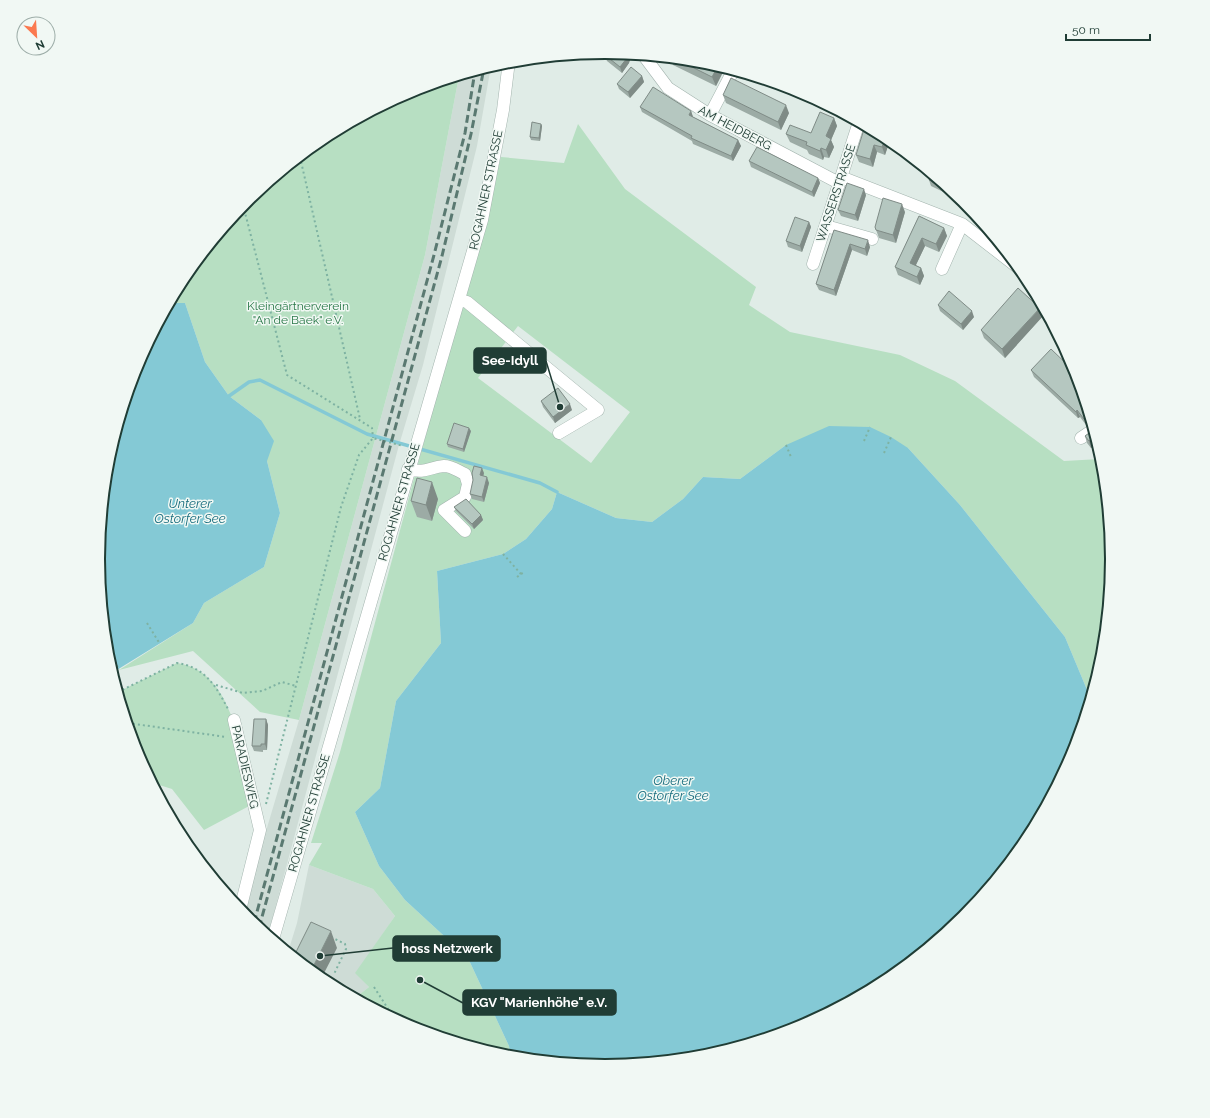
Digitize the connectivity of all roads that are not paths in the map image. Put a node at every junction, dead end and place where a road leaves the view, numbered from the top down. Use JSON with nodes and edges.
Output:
{"nodes":[{"id":1,"x":648,"y":61,"type":"edge"},
{"id":2,"x":508,"y":69,"type":"edge"},
{"id":3,"x":730,"y":75,"type":"edge"},
{"id":4,"x":710,"y":115,"type":"junction"},
{"id":5,"x":857,"y":127,"type":"edge"},
{"id":6,"x":840,"y":180,"type":"junction"},
{"id":7,"x":962,"y":224,"type":"junction"},
{"id":8,"x":826,"y":226,"type":"junction"},
{"id":9,"x":872,"y":239,"type":"dead end"},
{"id":10,"x":995,"y":247,"type":"edge"},
{"id":11,"x":813,"y":264,"type":"dead end"},
{"id":12,"x":942,"y":269,"type":"dead end"},
{"id":13,"x":460,"y":300,"type":"junction"},
{"id":14,"x":1089,"y":433,"type":"edge"},
{"id":15,"x":559,"y":434,"type":"dead end"},
{"id":16,"x":1081,"y":438,"type":"dead end"},
{"id":17,"x":410,"y":464,"type":"junction"},
{"id":18,"x":465,"y":531,"type":"dead end"},
{"id":19,"x":234,"y":720,"type":"road end"},
{"id":20,"x":242,"y":903,"type":"edge"},
{"id":21,"x":274,"y":934,"type":"edge"}],
"edges":[{"from":1,"to":4,"type":"street","name":"AM HEIDBERG"},
{"from":2,"to":13,"type":"street","name":"ROGAHNER STRASSE"},
{"from":3,"to":4,"type":"street"},
{"from":4,"to":6,"type":"street","name":"AM HEIDBERG"},
{"from":5,"to":6,"type":"street","name":"WASSERSTRASSE"},
{"from":6,"to":7,"type":"street","name":"AM HEIDBERG"},
{"from":6,"to":8,"type":"street","name":"WASSERSTRASSE"},
{"from":7,"to":10,"type":"street","name":"AM HEIDBERG"},
{"from":7,"to":12,"type":"street"},
{"from":8,"to":9,"type":"street"},
{"from":8,"to":11,"type":"street","name":"WASSERSTRASSE"},
{"from":13,"to":15,"type":"street"},
{"from":13,"to":17,"type":"street","name":"ROGAHNER STRASSE"},
{"from":14,"to":16,"type":"street"},
{"from":17,"to":18,"type":"street"},
{"from":17,"to":21,"type":"street","name":"ROGAHNER STRASSE"},
{"from":19,"to":20,"type":"street","name":"PARADIESWEG"}]}
